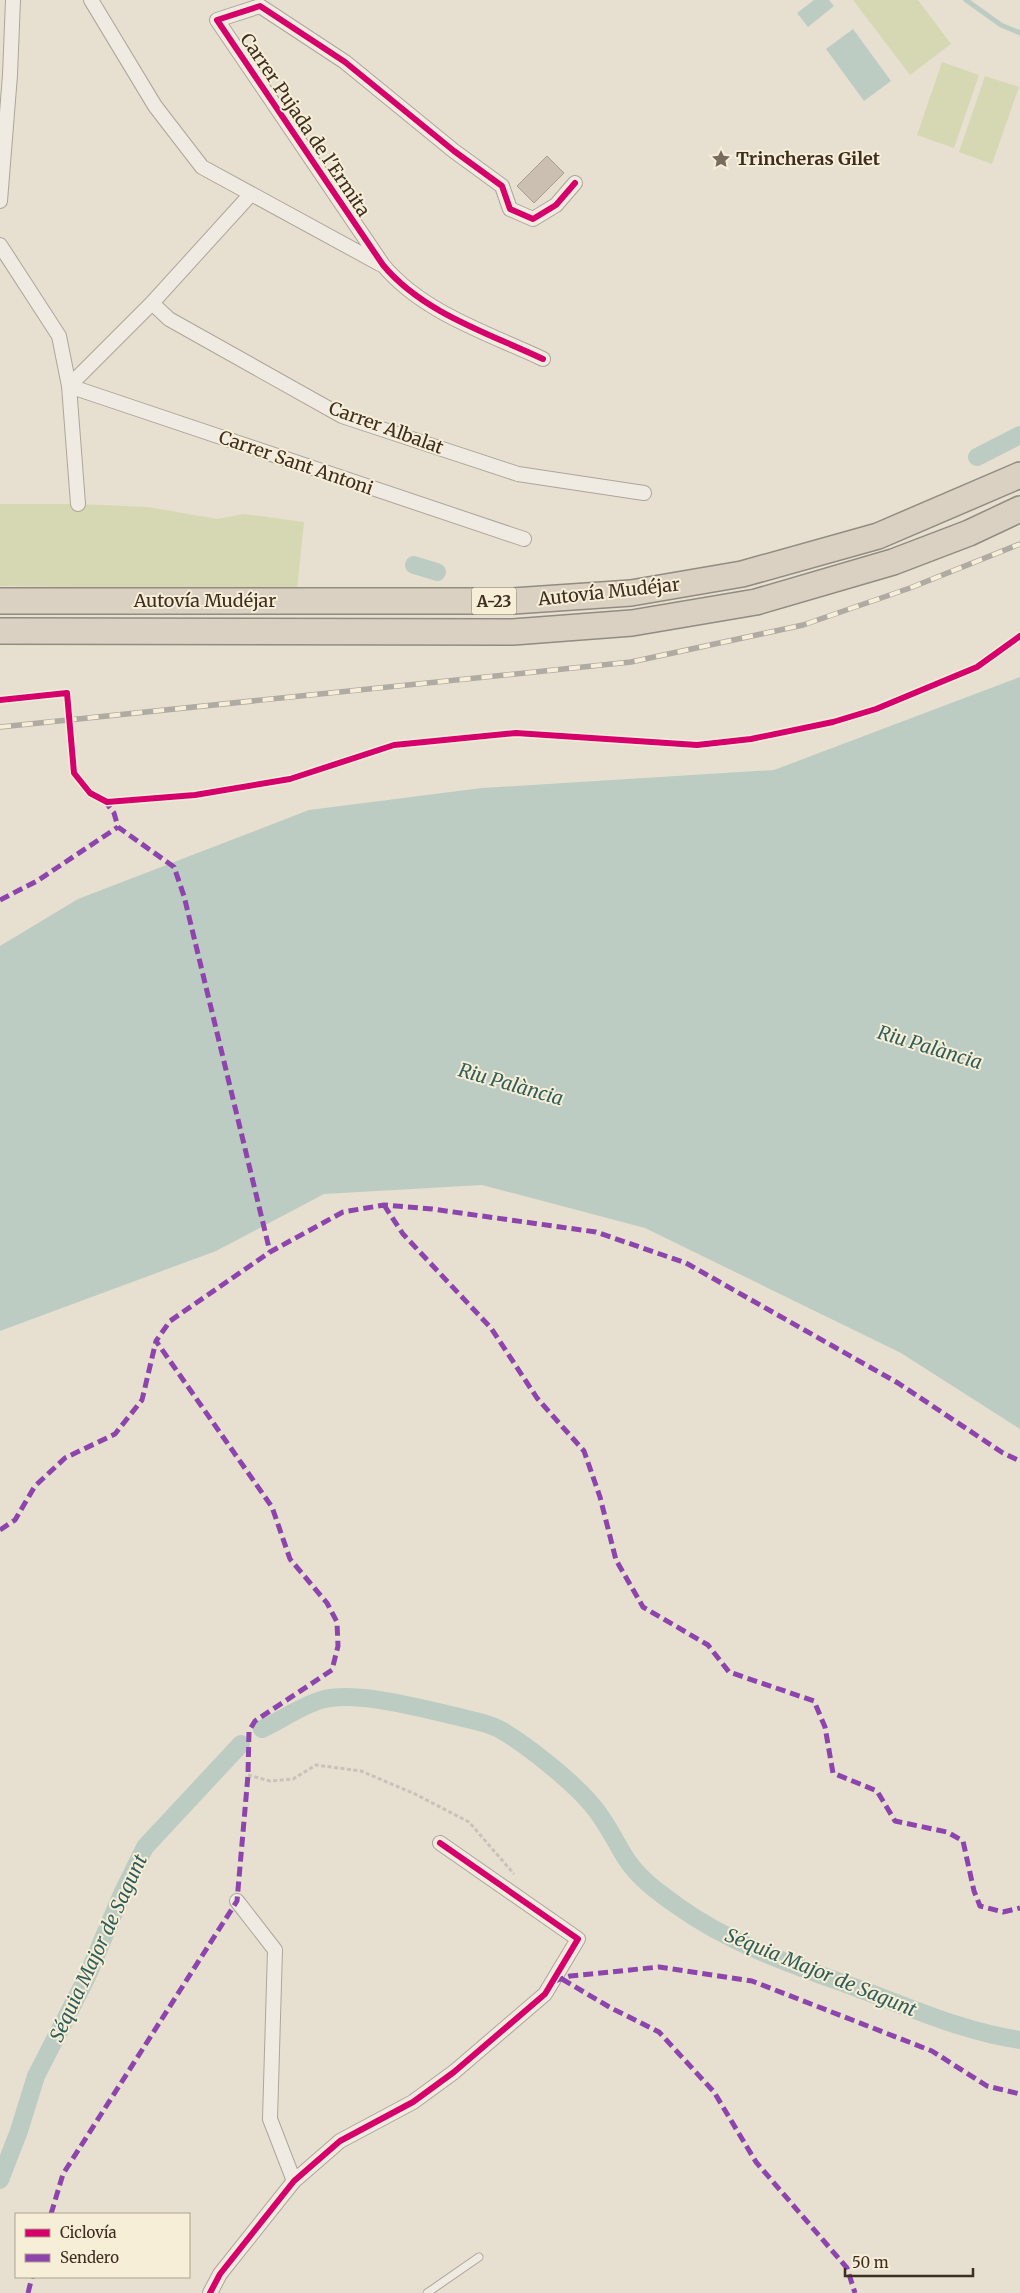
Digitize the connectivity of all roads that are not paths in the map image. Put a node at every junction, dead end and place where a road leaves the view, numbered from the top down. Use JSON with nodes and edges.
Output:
{"nodes":[{"id":1,"x":13,"y":0,"type":"edge"},
{"id":2,"x":91,"y":0,"type":"edge"},
{"id":3,"x":575,"y":183,"type":"dead end"},
{"id":4,"x":251,"y":194,"type":"junction"},
{"id":5,"x":0,"y":201,"type":"edge"},
{"id":6,"x":0,"y":245,"type":"edge"},
{"id":7,"x":383,"y":266,"type":"junction"},
{"id":8,"x":152,"y":303,"type":"junction"},
{"id":9,"x":543,"y":359,"type":"dead end"},
{"id":10,"x":69,"y":386,"type":"junction"},
{"id":11,"x":1020,"y":475,"type":"edge"},
{"id":12,"x":644,"y":493,"type":"dead end"},
{"id":13,"x":78,"y":504,"type":"dead end"},
{"id":14,"x":1020,"y":509,"type":"edge"},
{"id":15,"x":524,"y":539,"type":"dead end"},
{"id":16,"x":0,"y":601,"type":"edge"},
{"id":17,"x":0,"y":631,"type":"edge"},
{"id":18,"x":440,"y":1843,"type":"dead end"},
{"id":19,"x":237,"y":1901,"type":"dead end"},
{"id":20,"x":294,"y":2181,"type":"junction"},
{"id":21,"x":479,"y":2257,"type":"dead end"},
{"id":22,"x":210,"y":2293,"type":"edge"},
{"id":23,"x":427,"y":2293,"type":"edge"}],
"edges":[{"from":1,"to":5,"type":"street"},
{"from":2,"to":4,"type":"street","name":"Carrer Pujada de l'Ermita"},
{"from":3,"to":7,"type":"street","name":"Carrer Pujada de l'Ermita"},
{"from":4,"to":7,"type":"street","name":"Carrer Pujada de l'Ermita"},
{"from":4,"to":8,"type":"street"},
{"from":6,"to":10,"type":"street"},
{"from":7,"to":9,"type":"street","name":"Carrer Pujada de l'Ermita"},
{"from":8,"to":10,"type":"street"},
{"from":8,"to":12,"type":"street","name":"Carrer Albalat"},
{"from":10,"to":13,"type":"street"},
{"from":10,"to":15,"type":"street","name":"Carrer Sant Antoni"},
{"from":11,"to":16,"type":"highway","name":"Autovía Mudéjar","number":"A-23"},
{"from":14,"to":17,"type":"highway","name":"Autovía Mudéjar","number":"A-23"},
{"from":18,"to":20,"type":"street"},
{"from":19,"to":20,"type":"street"},
{"from":20,"to":22,"type":"street"},
{"from":21,"to":23,"type":"lane"}]}
